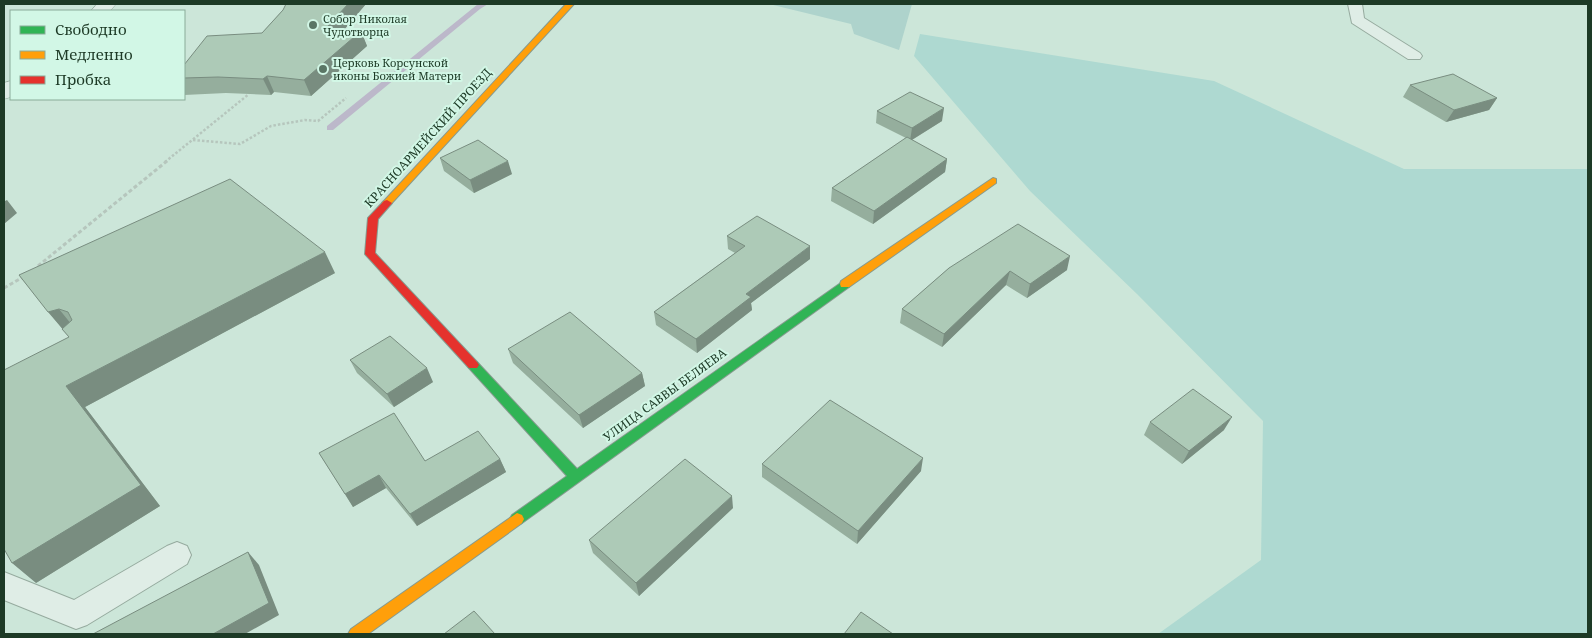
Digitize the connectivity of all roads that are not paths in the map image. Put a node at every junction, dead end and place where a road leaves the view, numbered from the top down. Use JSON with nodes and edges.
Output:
{"nodes":[{"id":1,"x":570,"y":4,"type":"edge"},
{"id":2,"x":1355,"y":4,"type":"edge"},
{"id":3,"x":1414,"y":56,"type":"dead end"},
{"id":4,"x":993,"y":181,"type":"dead end"},
{"id":5,"x":576,"y":476,"type":"junction"},
{"id":6,"x":178,"y":554,"type":"dead end"},
{"id":7,"x":4,"y":586,"type":"edge"},
{"id":8,"x":356,"y":634,"type":"edge"}],
"edges":[{"from":1,"to":5,"type":"street","name":"КРАСНОАРМЕЙСКИЙ ПРОЕЗД"},
{"from":2,"to":3,"type":"lane"},
{"from":4,"to":5,"type":"street","name":"УЛИЦА САВВЫ БЕЛЯЕВА"},
{"from":5,"to":8,"type":"street","name":"УЛИЦА САВВЫ БЕЛЯЕВА"},
{"from":6,"to":7,"type":"lane"}]}
